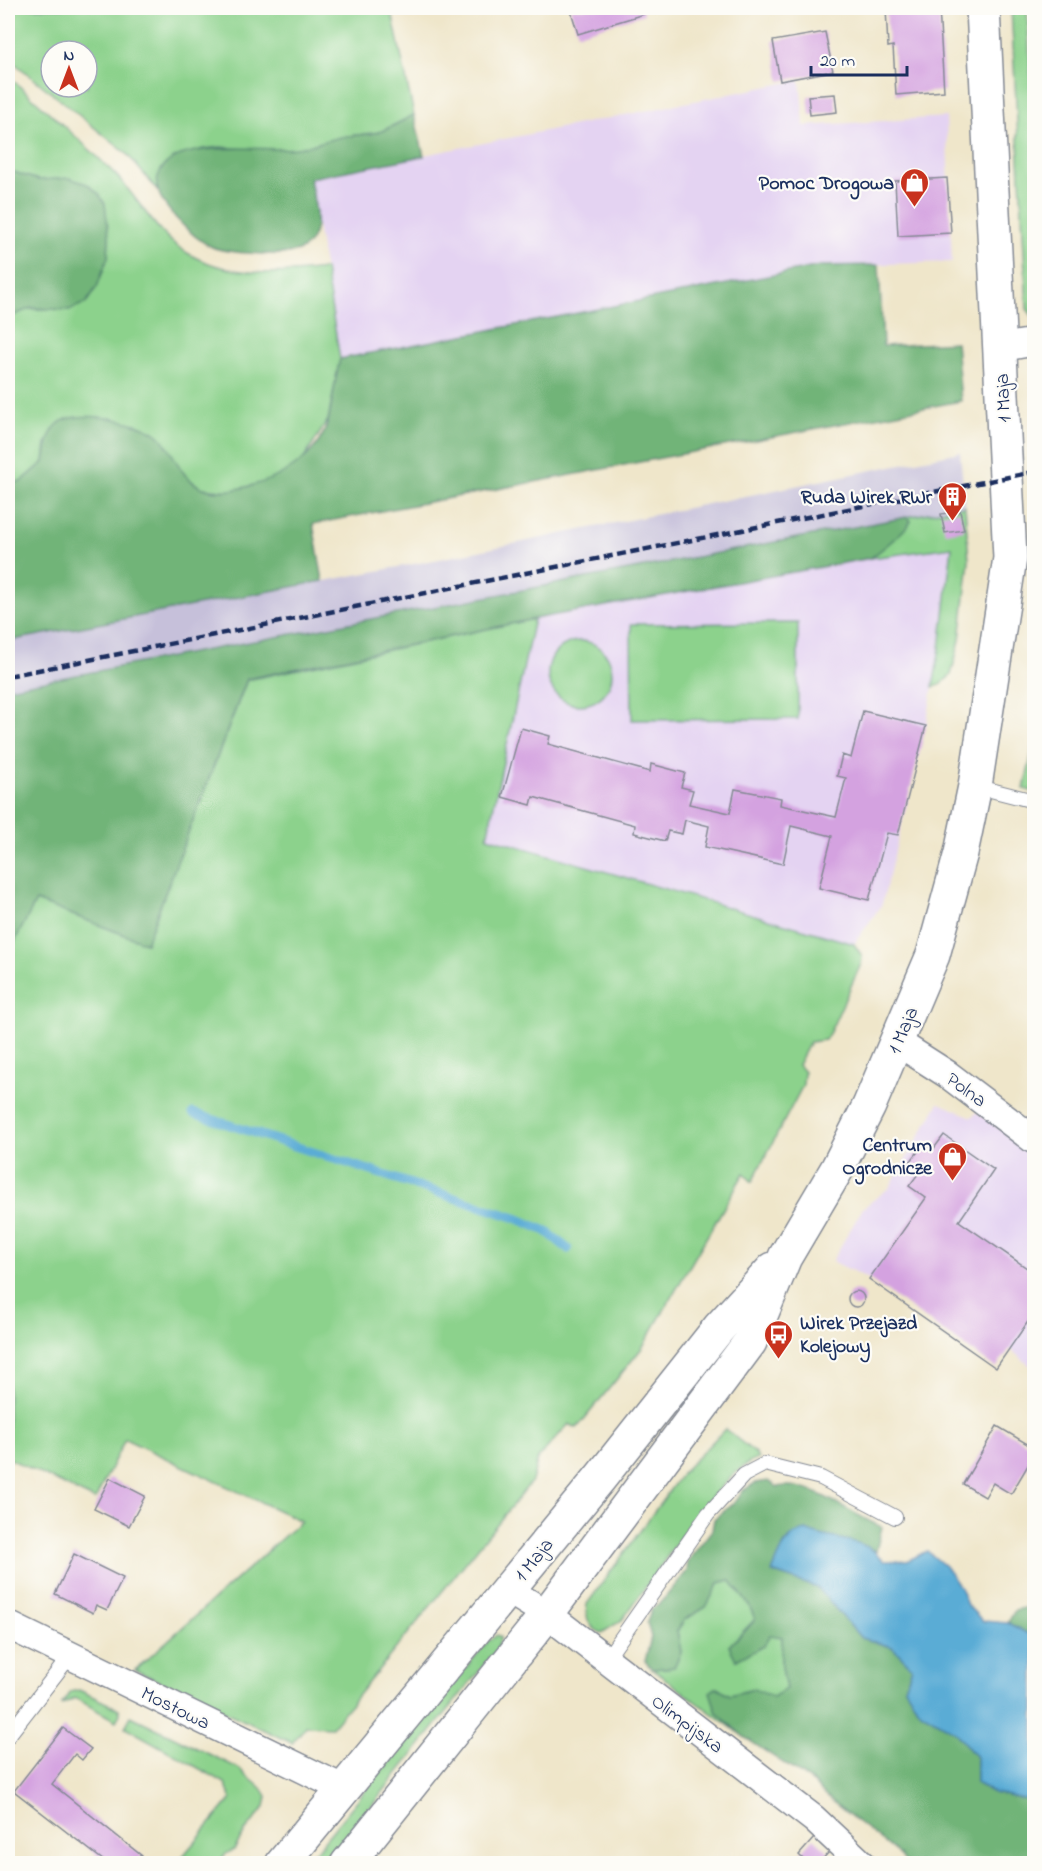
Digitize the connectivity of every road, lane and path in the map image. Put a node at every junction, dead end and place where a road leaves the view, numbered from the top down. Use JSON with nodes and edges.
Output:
{"nodes":[{"id":1,"x":983,"y":8,"type":"edge"},
{"id":2,"x":1035,"y":342,"type":"edge"},
{"id":3,"x":999,"y":348,"type":"junction"},
{"id":4,"x":1022,"y":555,"type":"edge"},
{"id":5,"x":975,"y":786,"type":"junction"},
{"id":6,"x":1035,"y":801,"type":"edge"},
{"id":7,"x":897,"y":1042,"type":"junction"},
{"id":8,"x":1035,"y":1140,"type":"edge"},
{"id":9,"x":785,"y":1257,"type":"junction"},
{"id":10,"x":896,"y":1517,"type":"dead end"},
{"id":11,"x":508,"y":1590,"type":"junction"},
{"id":12,"x":546,"y":1614,"type":"junction"},
{"id":13,"x":8,"y":1625,"type":"edge"},
{"id":14,"x":70,"y":1656,"type":"junction"},
{"id":15,"x":605,"y":1661,"type":"junction"},
{"id":16,"x":8,"y":1736,"type":"edge"},
{"id":17,"x":344,"y":1789,"type":"junction"},
{"id":18,"x":853,"y":1860,"type":"edge"},
{"id":19,"x":282,"y":1863,"type":"edge"},
{"id":20,"x":348,"y":1863,"type":"edge"}],
"edges":[{"from":1,"to":3,"type":"main road","name":"1 Maja"},
{"from":2,"to":3,"type":"street"},
{"from":3,"to":4,"type":"main road","name":"1 Maja"},
{"from":4,"to":5,"type":"main road","name":"1 Maja"},
{"from":5,"to":6,"type":"lane"},
{"from":5,"to":7,"type":"main road","name":"1 Maja"},
{"from":7,"to":8,"type":"street","name":"Polna"},
{"from":7,"to":9,"type":"main road","name":"1 Maja"},
{"from":9,"to":11,"type":"main road","name":"1 Maja"},
{"from":9,"to":12,"type":"main road","name":"1 Maja"},
{"from":10,"to":15,"type":"lane"},
{"from":11,"to":12,"type":"street","name":"Olimpijska"},
{"from":11,"to":17,"type":"main road","name":"1 Maja"},
{"from":12,"to":15,"type":"street","name":"Olimpijska"},
{"from":12,"to":20,"type":"main road","name":"1 Maja"},
{"from":13,"to":14,"type":"street","name":"Mostowa"},
{"from":14,"to":16,"type":"lane"},
{"from":14,"to":17,"type":"street","name":"Mostowa"},
{"from":15,"to":18,"type":"street","name":"Olimpijska"},
{"from":17,"to":19,"type":"main road","name":"1 Maja"}]}
